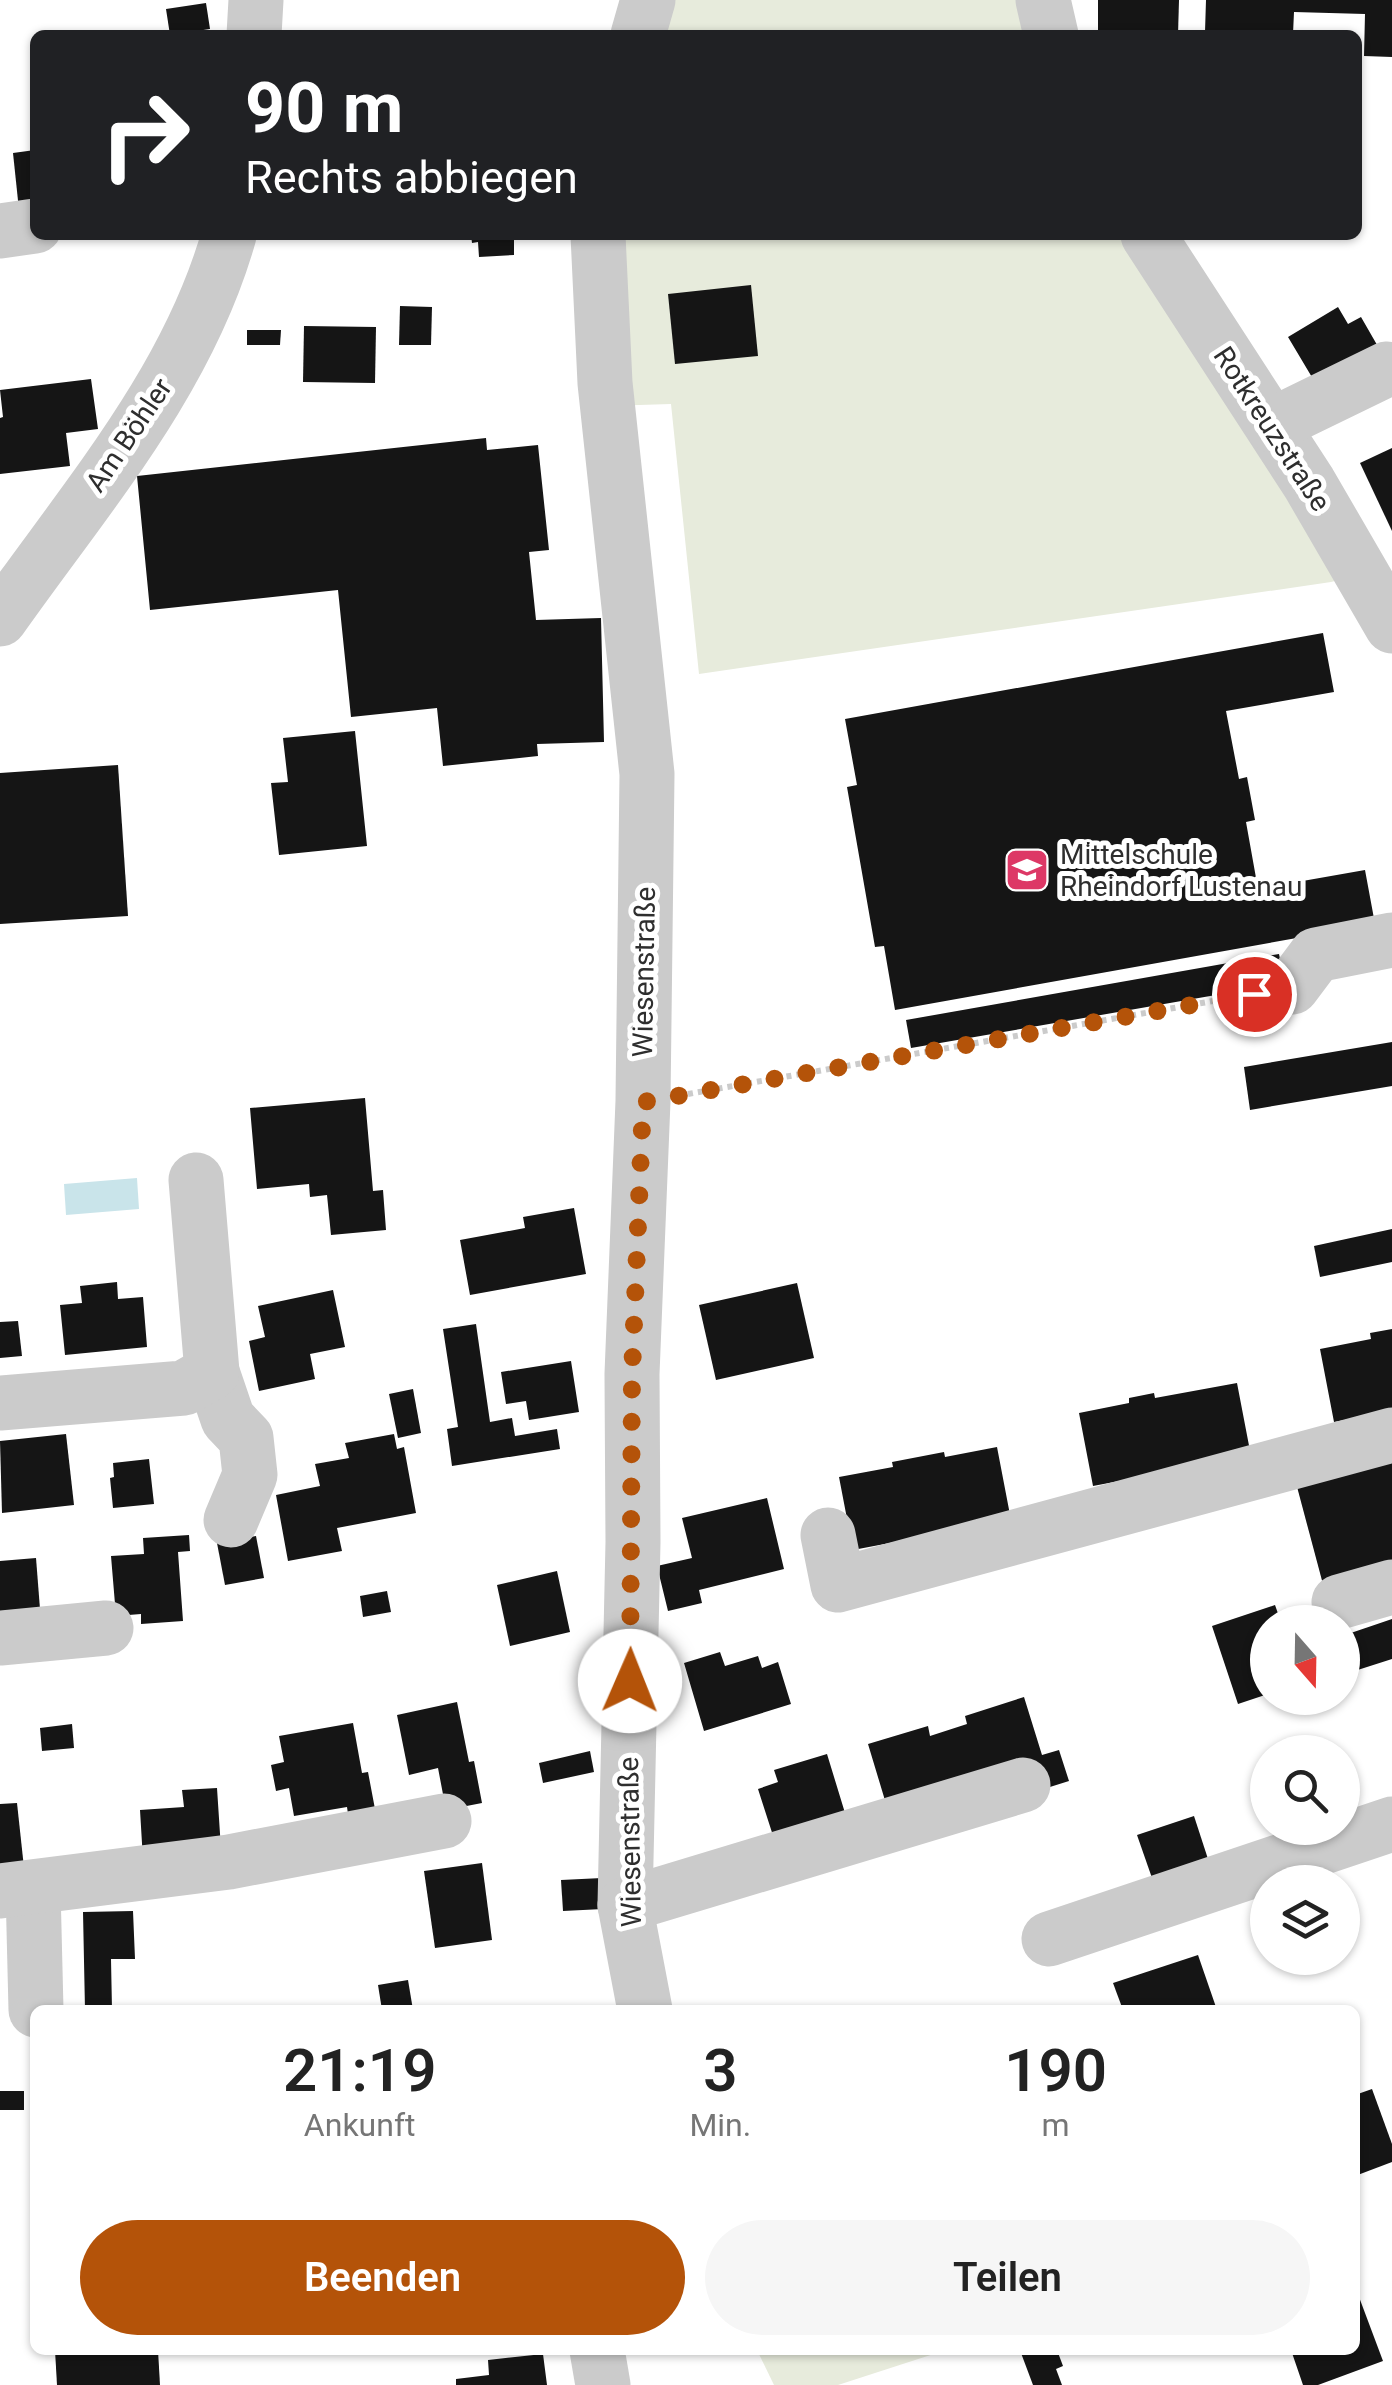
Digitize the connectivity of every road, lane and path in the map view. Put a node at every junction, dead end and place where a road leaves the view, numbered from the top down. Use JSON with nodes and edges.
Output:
{"nodes":[{"id":1,"x":256,"y":0,"type":"edge"},
{"id":2,"x":648,"y":0,"type":"edge"},
{"id":3,"x":1043,"y":0,"type":"edge"},
{"id":4,"x":254,"y":30,"type":"edge"},
{"id":5,"x":639,"y":30,"type":"edge"},
{"id":6,"x":1050,"y":30,"type":"edge"},
{"id":7,"x":30,"y":227,"type":"edge"},
{"id":8,"x":0,"y":231,"type":"edge"},
{"id":9,"x":228,"y":240,"type":"edge"},
{"id":10,"x":598,"y":240,"type":"edge"},
{"id":11,"x":1151,"y":240,"type":"edge"},
{"id":12,"x":1387,"y":369,"type":"dead end"},
{"id":13,"x":1272,"y":425,"type":"junction"},
{"id":14,"x":0,"y":619,"type":"edge"},
{"id":15,"x":1392,"y":626,"type":"edge"},
{"id":16,"x":1392,"y":940,"type":"edge"},
{"id":17,"x":1292,"y":987,"type":"joint"},
{"id":18,"x":643,"y":1102,"type":"junction"},
{"id":19,"x":196,"y":1180,"type":"dead end"},
{"id":20,"x":212,"y":1372,"type":"junction"},
{"id":21,"x":0,"y":1403,"type":"edge"},
{"id":22,"x":1392,"y":1435,"type":"edge"},
{"id":23,"x":231,"y":1520,"type":"dead end"},
{"id":24,"x":828,"y":1535,"type":"dead end"},
{"id":25,"x":1392,"y":1587,"type":"edge"},
{"id":26,"x":1339,"y":1602,"type":"dead end"},
{"id":27,"x":106,"y":1628,"type":"dead end"},
{"id":28,"x":0,"y":1638,"type":"edge"},
{"id":29,"x":1023,"y":1785,"type":"dead end"},
{"id":30,"x":444,"y":1821,"type":"dead end"},
{"id":31,"x":1392,"y":1824,"type":"edge"},
{"id":32,"x":17,"y":1890,"type":"edge"},
{"id":33,"x":625,"y":1905,"type":"junction"},
{"id":34,"x":1049,"y":1940,"type":"dead end"},
{"id":35,"x":35,"y":2005,"type":"edge"},
{"id":36,"x":643,"y":2005,"type":"edge"},
{"id":37,"x":598,"y":2355,"type":"edge"},
{"id":38,"x":603,"y":2385,"type":"edge"}],
"edges":[{"from":1,"to":4,"type":"street"},
{"from":2,"to":5,"type":"street"},
{"from":3,"to":6,"type":"street"},
{"from":7,"to":8,"type":"street"},
{"from":9,"to":14,"type":"street","name":"Am Böhler"},
{"from":10,"to":18,"type":"street","name":"Wiesenstraße"},
{"from":11,"to":13,"type":"street","name":"Rotkreuzstraße"},
{"from":12,"to":13,"type":"street"},
{"from":13,"to":15,"type":"street","name":"Rotkreuzstraße"},
{"from":16,"to":17,"type":"street"},
{"from":17,"to":18,"type":"path"},
{"from":18,"to":33,"type":"street","name":"Wiesenstraße"},
{"from":19,"to":20,"type":"street"},
{"from":20,"to":21,"type":"street"},
{"from":20,"to":23,"type":"street"},
{"from":22,"to":24,"type":"street"},
{"from":25,"to":26,"type":"street"},
{"from":27,"to":28,"type":"street"},
{"from":29,"to":33,"type":"street"},
{"from":30,"to":32,"type":"street"},
{"from":31,"to":34,"type":"street"},
{"from":32,"to":35,"type":"street"},
{"from":33,"to":36,"type":"street","name":"Wiesenstraße"},
{"from":37,"to":38,"type":"street"}]}
